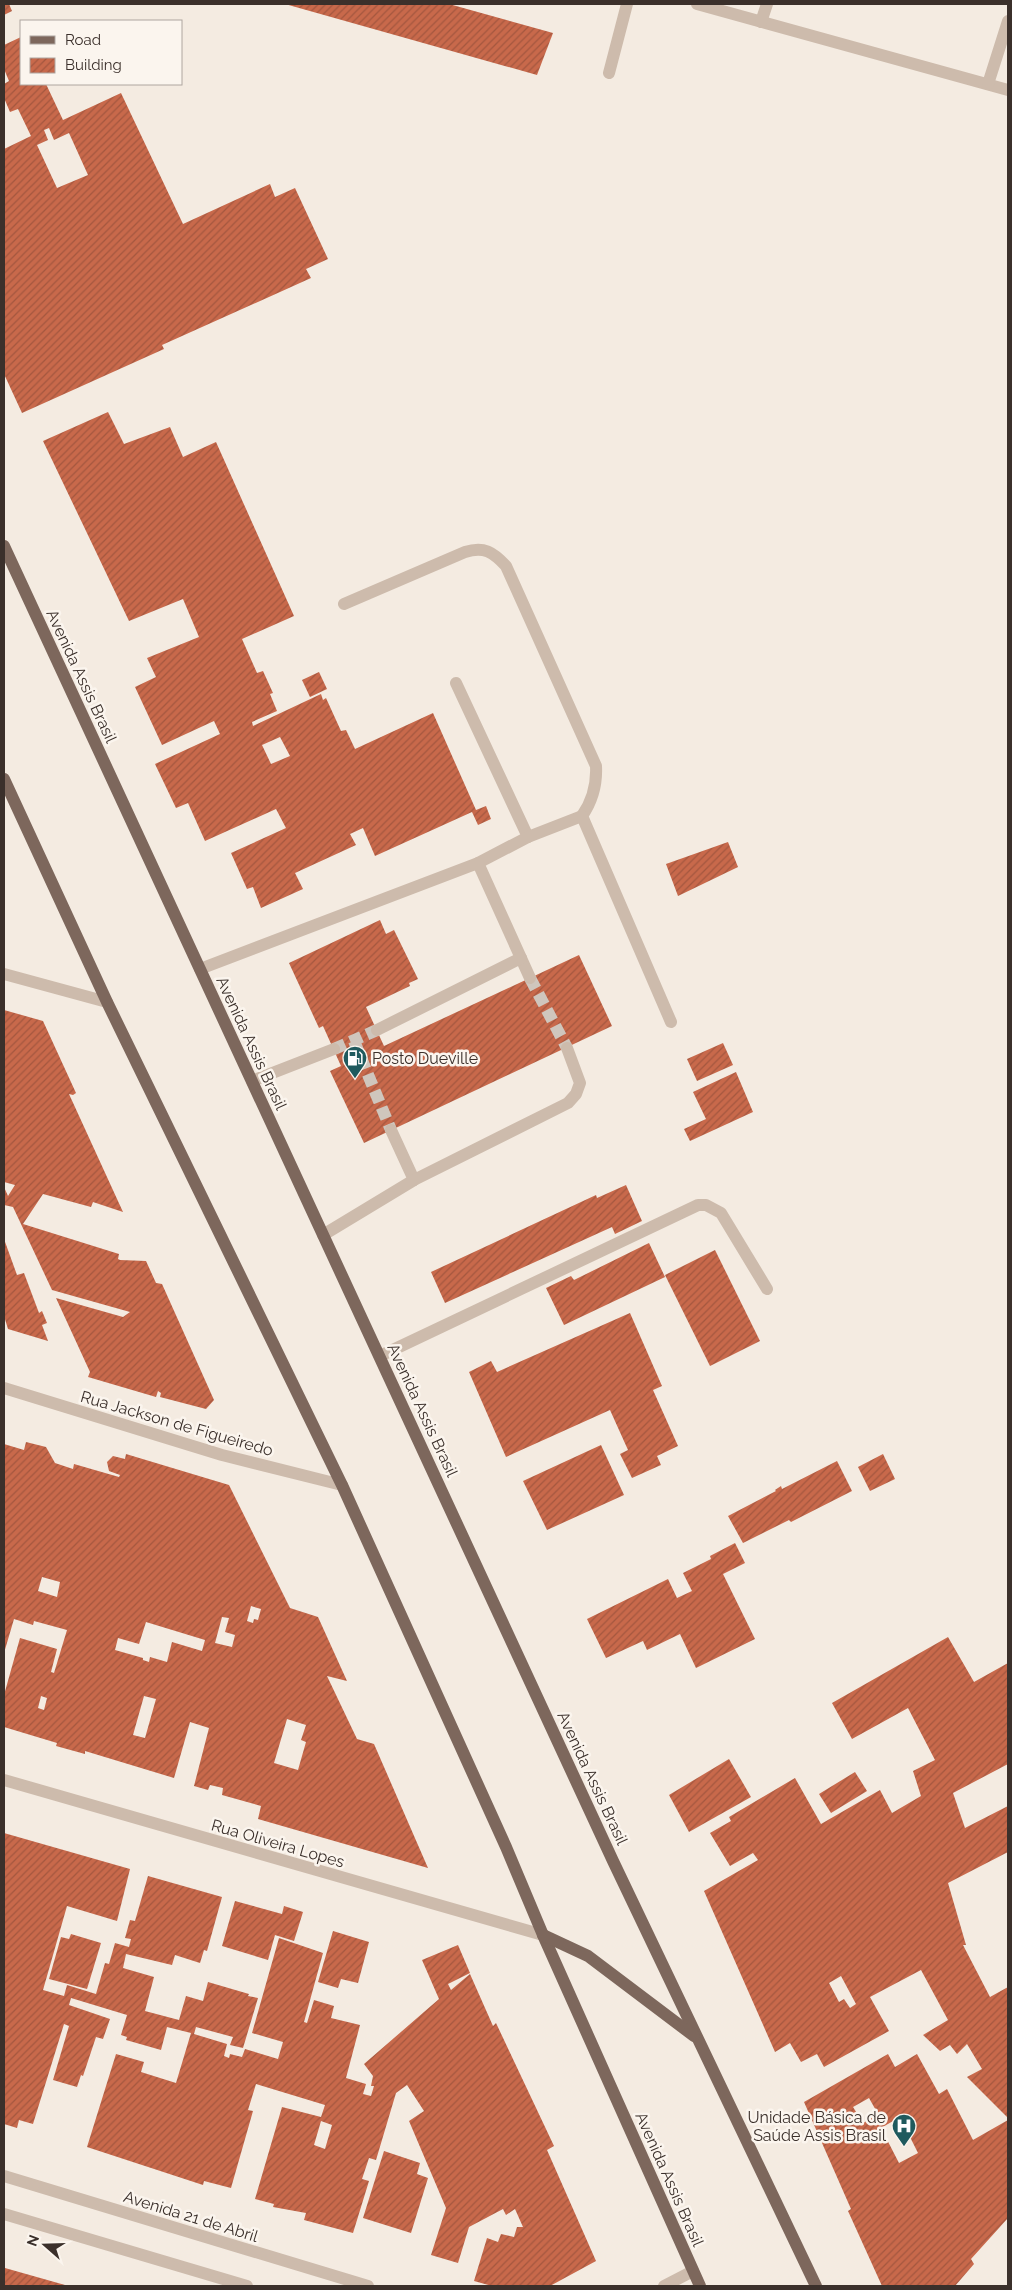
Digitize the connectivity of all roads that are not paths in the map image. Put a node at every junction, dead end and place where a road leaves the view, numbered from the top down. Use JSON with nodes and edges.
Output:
{"nodes":[{"id":1,"x":627,"y":4,"type":"edge"},
{"id":2,"x":697,"y":4,"type":"edge"},
{"id":3,"x":767,"y":4,"type":"edge"},
{"id":4,"x":1008,"y":21,"type":"edge"},
{"id":5,"x":761,"y":22,"type":"junction"},
{"id":6,"x":609,"y":73,"type":"dead end"},
{"id":7,"x":988,"y":84,"type":"junction"},
{"id":8,"x":1008,"y":90,"type":"edge"},
{"id":9,"x":4,"y":546,"type":"edge"},
{"id":10,"x":344,"y":604,"type":"dead end"},
{"id":11,"x":456,"y":683,"type":"dead end"},
{"id":12,"x":4,"y":779,"type":"edge"},
{"id":13,"x":582,"y":816,"type":"junction"},
{"id":14,"x":528,"y":837,"type":"junction"},
{"id":15,"x":478,"y":863,"type":"junction"},
{"id":16,"x":521,"y":958,"type":"junction"},
{"id":17,"x":200,"y":969,"type":"junction"},
{"id":18,"x":4,"y":974,"type":"edge"},
{"id":19,"x":530,"y":978,"type":"tunnel mouth"},
{"id":20,"x":106,"y":1002,"type":"junction"},
{"id":21,"x":671,"y":1022,"type":"dead end"},
{"id":22,"x":376,"y":1030,"type":"tunnel mouth"},
{"id":23,"x":567,"y":1048,"type":"tunnel mouth"},
{"id":24,"x":334,"y":1049,"type":"tunnel mouth"},
{"id":25,"x":252,"y":1080,"type":"junction"},
{"id":26,"x":392,"y":1130,"type":"tunnel mouth"},
{"id":27,"x":414,"y":1180,"type":"junction"},
{"id":28,"x":323,"y":1235,"type":"junction"},
{"id":29,"x":767,"y":1289,"type":"dead end"},
{"id":30,"x":380,"y":1356,"type":"junction"},
{"id":31,"x":4,"y":1388,"type":"edge"},
{"id":32,"x":342,"y":1485,"type":"junction"},
{"id":33,"x":4,"y":1780,"type":"edge"},
{"id":34,"x":542,"y":1936,"type":"junction"},
{"id":35,"x":696,"y":2038,"type":"junction"},
{"id":36,"x":4,"y":2176,"type":"edge"},
{"id":37,"x":4,"y":2214,"type":"edge"},
{"id":38,"x":693,"y":2271,"type":"junction"},
{"id":39,"x":247,"y":2286,"type":"edge"},
{"id":40,"x":368,"y":2286,"type":"edge"},
{"id":41,"x":664,"y":2286,"type":"edge"},
{"id":42,"x":700,"y":2286,"type":"edge"},
{"id":43,"x":816,"y":2286,"type":"edge"}],
"edges":[{"from":1,"to":6,"type":"street"},
{"from":2,"to":5,"type":"street"},
{"from":3,"to":5,"type":"street"},
{"from":4,"to":7,"type":"street"},
{"from":5,"to":7,"type":"street"},
{"from":7,"to":8,"type":"street"},
{"from":9,"to":17,"type":"main road","name":"Avenida Assis Brasil"},
{"from":10,"to":13,"type":"street"},
{"from":11,"to":14,"type":"street"},
{"from":12,"to":20,"type":"main road","name":"Avenida Assis Brasil"},
{"from":13,"to":14,"type":"street"},
{"from":13,"to":21,"type":"street"},
{"from":14,"to":15,"type":"street"},
{"from":15,"to":16,"type":"street"},
{"from":15,"to":17,"type":"street"},
{"from":16,"to":19,"type":"street"},
{"from":16,"to":22,"type":"street"},
{"from":17,"to":25,"type":"main road","name":"Avenida Assis Brasil"},
{"from":18,"to":20,"type":"street"},
{"from":20,"to":32,"type":"main road","name":"Avenida Assis Brasil"},
{"from":23,"to":27,"type":"street"},
{"from":24,"to":25,"type":"street"},
{"from":25,"to":28,"type":"main road","name":"Avenida Assis Brasil"},
{"from":26,"to":27,"type":"street"},
{"from":27,"to":28,"type":"street"},
{"from":28,"to":30,"type":"main road","name":"Avenida Assis Brasil"},
{"from":29,"to":30,"type":"street"},
{"from":30,"to":35,"type":"main road","name":"Avenida Assis Brasil"},
{"from":31,"to":32,"type":"street","name":"Rua Jackson de Figueiredo"},
{"from":32,"to":34,"type":"main road","name":"Avenida Assis Brasil"},
{"from":33,"to":34,"type":"street","name":"Rua Oliveira Lopes"},
{"from":34,"to":35,"type":"main road"},
{"from":34,"to":38,"type":"main road","name":"Avenida Assis Brasil"},
{"from":35,"to":43,"type":"main road","name":"Avenida Assis Brasil"},
{"from":36,"to":40,"type":"street","name":"Avenida 21 de Abril"},
{"from":37,"to":39,"type":"street"},
{"from":38,"to":41,"type":"street"},
{"from":38,"to":42,"type":"main road","name":"Avenida Assis Brasil"}]}
